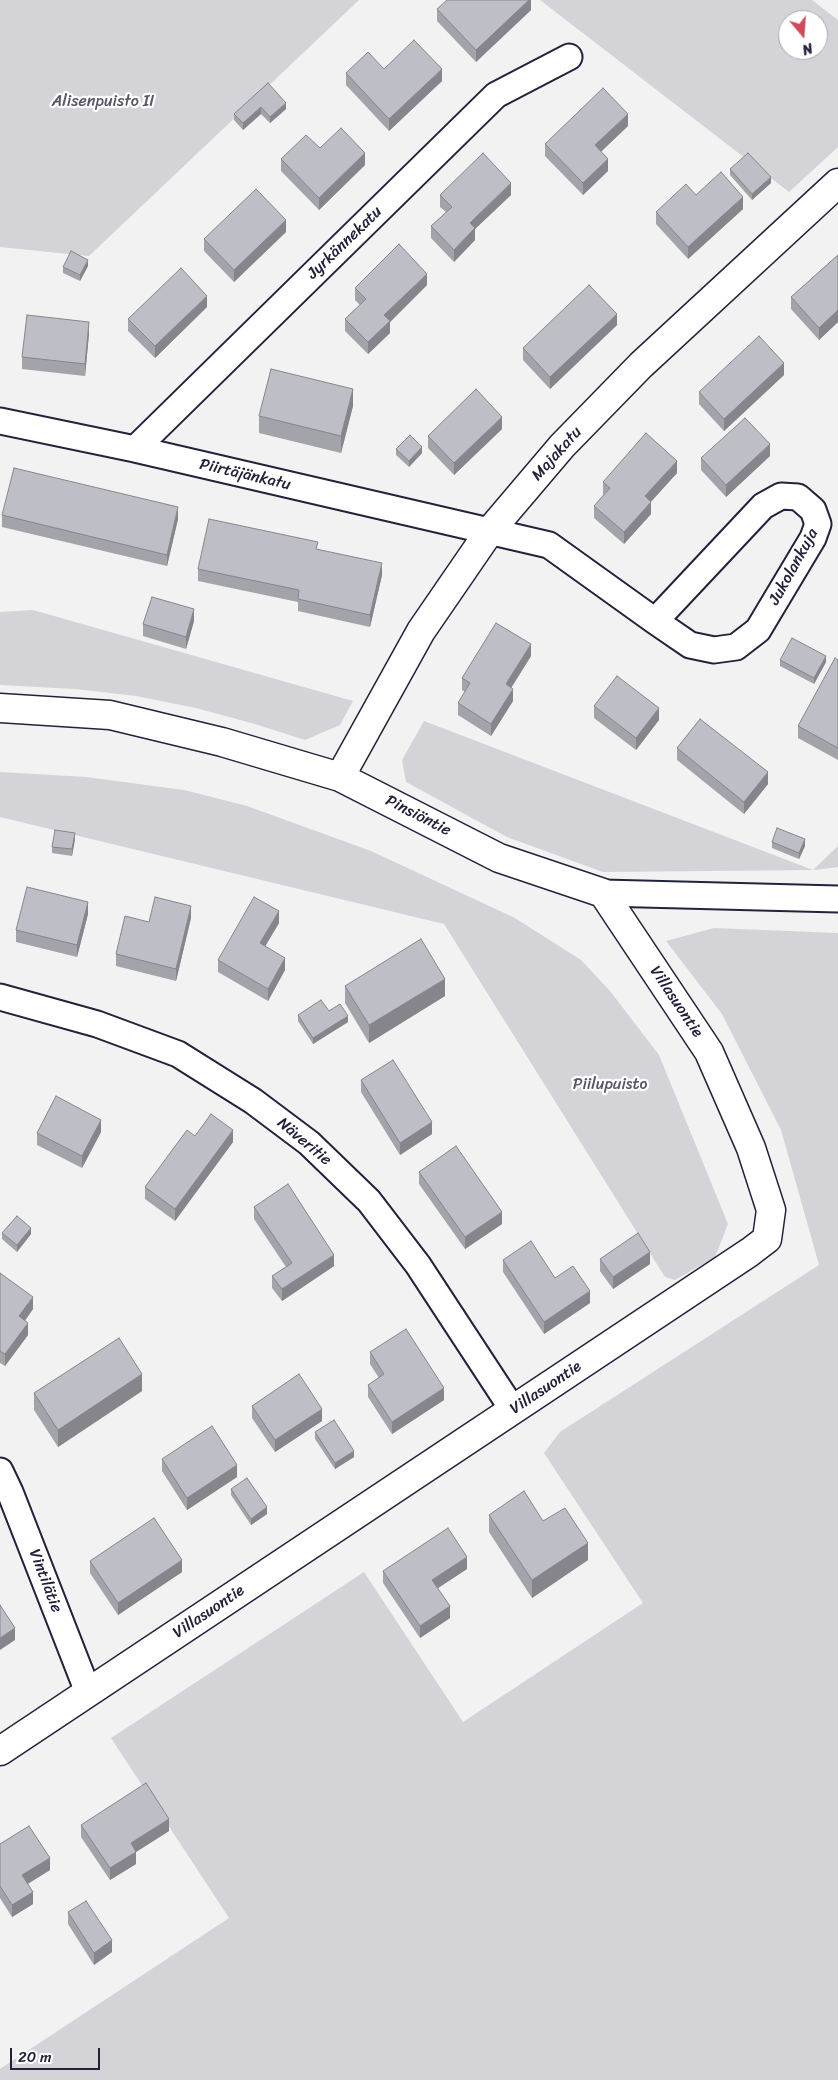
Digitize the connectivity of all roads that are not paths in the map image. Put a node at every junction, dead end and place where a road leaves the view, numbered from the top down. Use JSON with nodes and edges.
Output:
{"nodes":[{"id":1,"x":569,"y":57,"type":"dead end"},
{"id":2,"x":838,"y":183,"type":"edge"},
{"id":3,"x":0,"y":421,"type":"edge"},
{"id":4,"x":136,"y":449,"type":"junction"},
{"id":5,"x":489,"y":532,"type":"junction"},
{"id":6,"x":656,"y":621,"type":"junction"},
{"id":7,"x":0,"y":708,"type":"edge"},
{"id":8,"x":340,"y":777,"type":"junction"},
{"id":9,"x":603,"y":893,"type":"junction"},
{"id":10,"x":838,"y":899,"type":"edge"},
{"id":11,"x":0,"y":997,"type":"edge"},
{"id":12,"x":513,"y":1410,"type":"junction"},
{"id":13,"x":0,"y":1471,"type":"edge"},
{"id":14,"x":88,"y":1692,"type":"junction"},
{"id":15,"x":0,"y":1751,"type":"edge"}],
"edges":[{"from":1,"to":4,"type":"street","name":"Jyrkännekatu"},
{"from":2,"to":5,"type":"street","name":"Majakatu"},
{"from":3,"to":4,"type":"street","name":"Piirtäjänkatu"},
{"from":4,"to":5,"type":"street","name":"Piirtäjänkatu"},
{"from":5,"to":6,"type":"street","name":"Jukolankuja"},
{"from":5,"to":8,"type":"street","name":"Majakatu"},
{"from":6,"to":6,"type":"street","name":"Jukolankuja"},
{"from":7,"to":8,"type":"street","name":"Pinsiöntie"},
{"from":8,"to":9,"type":"street","name":"Pinsiöntie"},
{"from":9,"to":10,"type":"street","name":"Pinsiöntie"},
{"from":9,"to":12,"type":"street","name":"Villasuontie"},
{"from":11,"to":12,"type":"street","name":"Näveritie"},
{"from":12,"to":14,"type":"street","name":"Villasuontie"},
{"from":13,"to":14,"type":"street","name":"Vintilätie"},
{"from":14,"to":15,"type":"street","name":"Villasuontie"}]}
